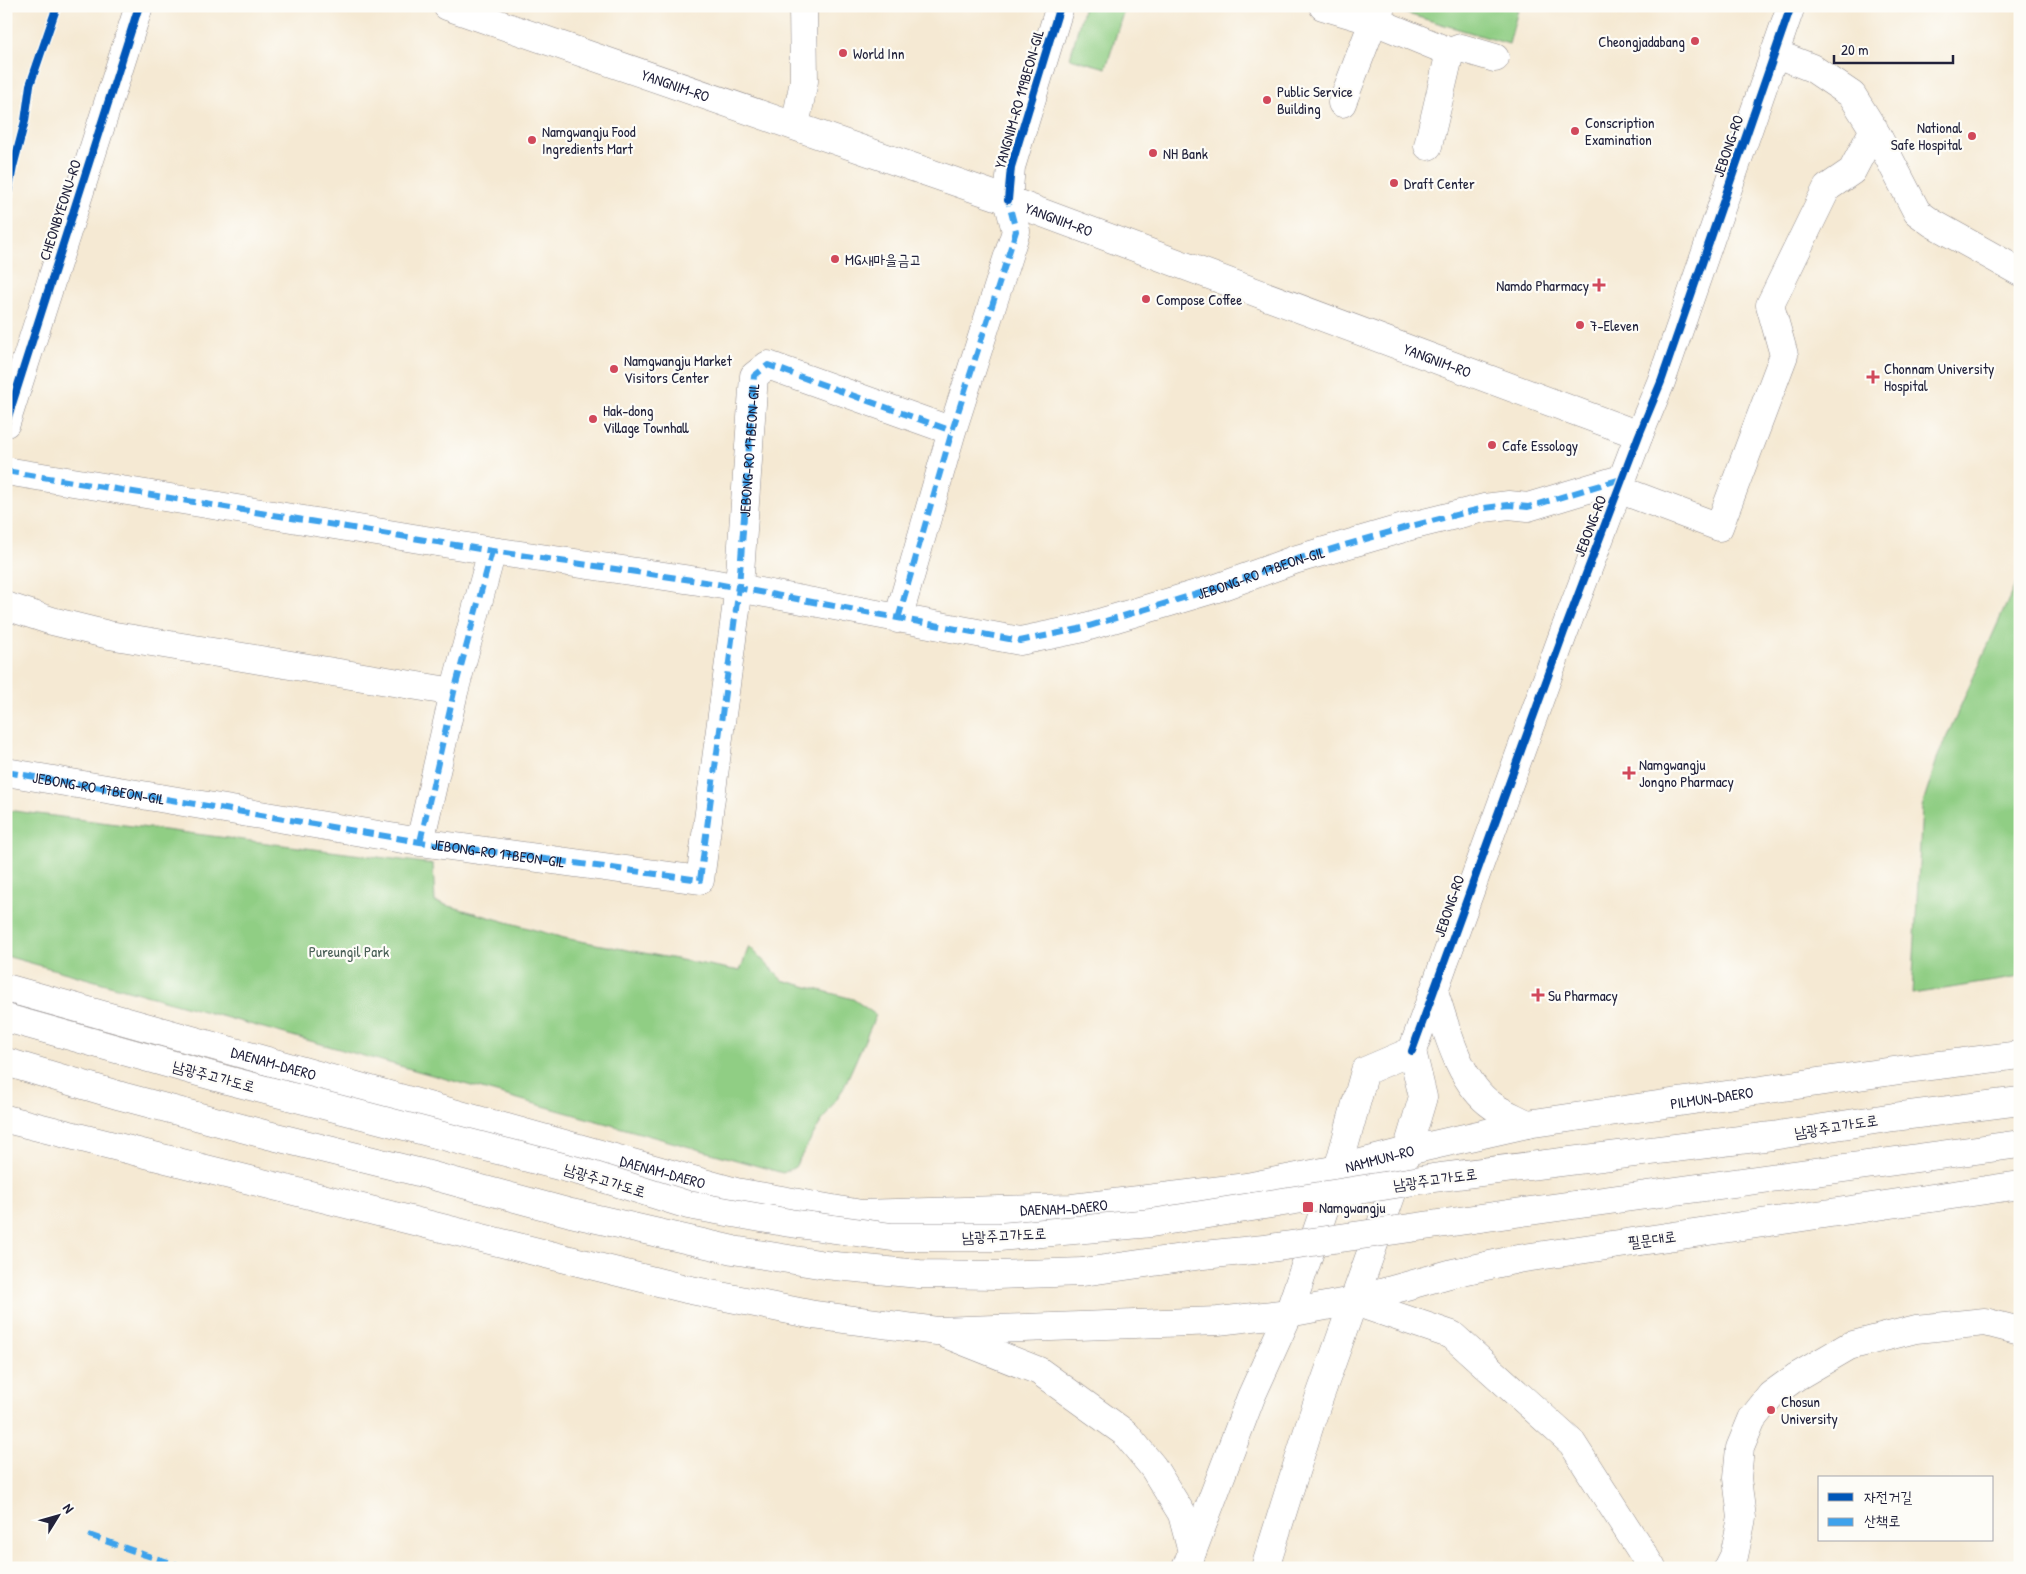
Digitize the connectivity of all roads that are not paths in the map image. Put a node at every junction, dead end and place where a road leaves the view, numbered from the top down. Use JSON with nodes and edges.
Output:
{"nodes":[{"id":1,"x":139,"y":6,"type":"edge"},
{"id":2,"x":446,"y":6,"type":"edge"},
{"id":3,"x":803,"y":6,"type":"edge"},
{"id":4,"x":1060,"y":6,"type":"edge"},
{"id":5,"x":1323,"y":6,"type":"edge"},
{"id":6,"x":1787,"y":7,"type":"edge"},
{"id":7,"x":1379,"y":14,"type":"edge"},
{"id":8,"x":1450,"y":52,"type":"junction"},
{"id":9,"x":1774,"y":53,"type":"junction"},
{"id":10,"x":1495,"y":58,"type":"dead end"},
{"id":11,"x":1342,"y":103,"type":"dead end"},
{"id":12,"x":794,"y":126,"type":"junction"},
{"id":13,"x":1874,"y":129,"type":"junction"},
{"id":14,"x":1428,"y":146,"type":"dead end"},
{"id":15,"x":1008,"y":200,"type":"junction"},
{"id":16,"x":2020,"y":272,"type":"edge"},
{"id":17,"x":6,"y":423,"type":"edge"},
{"id":18,"x":952,"y":431,"type":"junction"},
{"id":19,"x":1638,"y":435,"type":"junction"},
{"id":20,"x":6,"y":471,"type":"edge"},
{"id":21,"x":1620,"y":484,"type":"junction"},
{"id":22,"x":492,"y":551,"type":"junction"},
{"id":23,"x":739,"y":588,"type":"junction"},
{"id":24,"x":6,"y":606,"type":"edge"},
{"id":25,"x":898,"y":619,"type":"junction"},
{"id":26,"x":454,"y":692,"type":"junction"},
{"id":27,"x":6,"y":772,"type":"edge"},
{"id":28,"x":420,"y":842,"type":"junction"},
{"id":29,"x":6,"y":988,"type":"edge"},
{"id":30,"x":1434,"y":991,"type":"junction"},
{"id":31,"x":6,"y":1018,"type":"edge"},
{"id":32,"x":1412,"y":1051,"type":"junction"},
{"id":33,"x":2020,"y":1056,"type":"edge"},
{"id":34,"x":6,"y":1062,"type":"edge"},
{"id":35,"x":2020,"y":1101,"type":"edge"},
{"id":36,"x":6,"y":1119,"type":"edge"},
{"id":37,"x":1527,"y":1124,"type":"junction"},
{"id":38,"x":2020,"y":1144,"type":"edge"},
{"id":39,"x":1407,"y":1151,"type":"junction"},
{"id":40,"x":1338,"y":1169,"type":"junction"},
{"id":41,"x":2020,"y":1185,"type":"edge"},
{"id":42,"x":1352,"y":1301,"type":"junction"},
{"id":43,"x":1289,"y":1312,"type":"junction"},
{"id":44,"x":2020,"y":1330,"type":"edge"},
{"id":45,"x":937,"y":1331,"type":"junction"},
{"id":46,"x":1189,"y":1560,"type":"edge"},
{"id":47,"x":1264,"y":1568,"type":"edge"},
{"id":48,"x":1652,"y":1568,"type":"edge"},
{"id":49,"x":1728,"y":1568,"type":"edge"}],
"edges":[{"from":1,"to":17,"type":"main road","name":"CHEONBYEONU-RO"},
{"from":2,"to":12,"type":"main road","name":"YANGNIM-RO"},
{"from":3,"to":12,"type":"main road"},
{"from":4,"to":15,"type":"main road","name":"YANGNIM-RO 119BEON-GIL"},
{"from":5,"to":7,"type":"main road"},
{"from":6,"to":9,"type":"main road","name":"JEBONG-RO"},
{"from":7,"to":8,"type":"main road"},
{"from":7,"to":11,"type":"main road"},
{"from":8,"to":10,"type":"main road"},
{"from":8,"to":14,"type":"main road"},
{"from":9,"to":13,"type":"main road"},
{"from":9,"to":19,"type":"main road","name":"JEBONG-RO"},
{"from":12,"to":15,"type":"main road","name":"YANGNIM-RO"},
{"from":13,"to":16,"type":"main road"},
{"from":13,"to":21,"type":"main road"},
{"from":15,"to":18,"type":"main road"},
{"from":15,"to":19,"type":"main road","name":"YANGNIM-RO"},
{"from":18,"to":23,"type":"main road","name":"JEBONG-RO 17BEON-GIL"},
{"from":18,"to":25,"type":"main road"},
{"from":19,"to":21,"type":"main road","name":"JEBONG-RO"},
{"from":20,"to":22,"type":"main road","name":"JEBONG-RO 17BEON-GIL"},
{"from":21,"to":25,"type":"main road","name":"JEBONG-RO 17BEON-GIL"},
{"from":21,"to":30,"type":"main road","name":"JEBONG-RO"},
{"from":22,"to":23,"type":"main road","name":"JEBONG-RO 17BEON-GIL"},
{"from":22,"to":26,"type":"main road"},
{"from":23,"to":25,"type":"main road","name":"JEBONG-RO 17BEON-GIL"},
{"from":23,"to":28,"type":"main road","name":"JEBONG-RO 17BEON-GIL"},
{"from":24,"to":26,"type":"main road"},
{"from":26,"to":28,"type":"main road"},
{"from":27,"to":28,"type":"main road","name":"JEBONG-RO 17BEON-GIL"},
{"from":29,"to":40,"type":"main road","name":"DAENAM-DAERO"},
{"from":30,"to":32,"type":"main road","name":"JEBONG-RO"},
{"from":30,"to":37,"type":"main road"},
{"from":31,"to":35,"type":"main road","name":"남광주고가도로","bridge":true},
{"from":32,"to":39,"type":"main road"},
{"from":32,"to":40,"type":"main road"},
{"from":33,"to":37,"type":"main road","name":"PILMUN-DAERO"},
{"from":34,"to":38,"type":"main road","bridge":true},
{"from":36,"to":45,"type":"main road"},
{"from":37,"to":39,"type":"main road","name":"PILMUN-DAERO"},
{"from":39,"to":40,"type":"main road","name":"NAMMUN-RO"},
{"from":39,"to":42,"type":"main road","name":"NAMMUN-RO"},
{"from":40,"to":43,"type":"main road","name":"NAMMUN-RO"},
{"from":41,"to":42,"type":"main road","name":"필문대로"},
{"from":42,"to":43,"type":"main road","name":"필문대로"},
{"from":42,"to":47,"type":"main road","name":"NAMMUN-RO"},
{"from":42,"to":48,"type":"main road"},
{"from":43,"to":45,"type":"main road"},
{"from":43,"to":46,"type":"main road","name":"NAMMUN-RO"},
{"from":44,"to":49,"type":"main road"},
{"from":45,"to":46,"type":"main road"}]}
